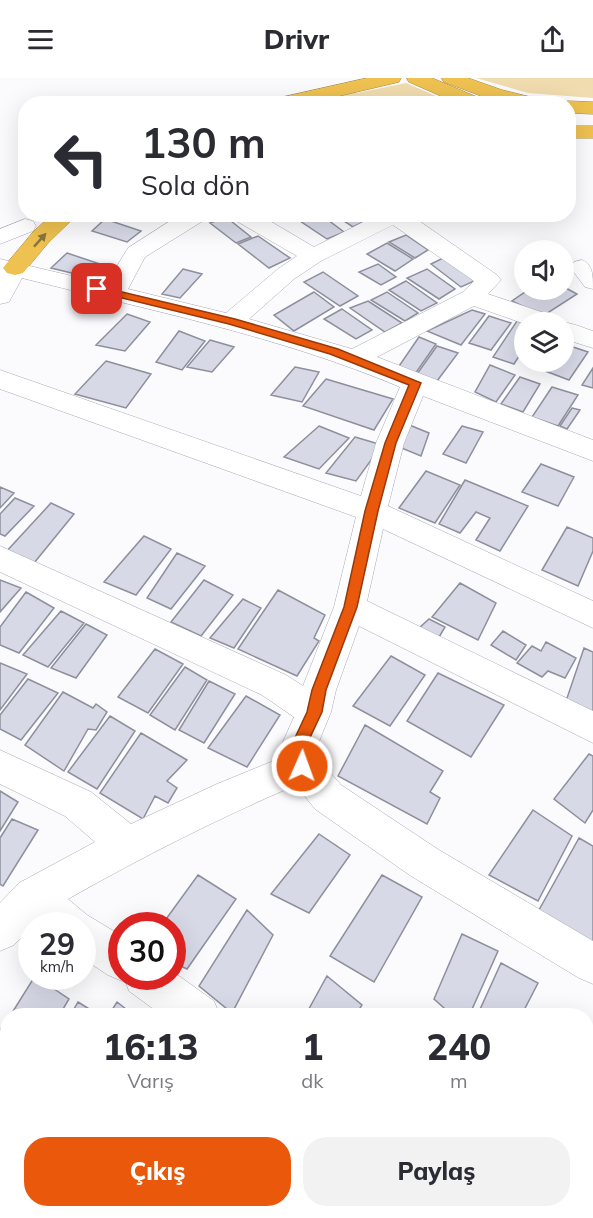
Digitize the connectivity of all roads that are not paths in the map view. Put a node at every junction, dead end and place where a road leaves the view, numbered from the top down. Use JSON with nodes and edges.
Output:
{"nodes":[{"id":1,"x":392,"y":78,"type":"edge"},
{"id":2,"x":416,"y":78,"type":"edge"},
{"id":3,"x":451,"y":78,"type":"edge"},
{"id":4,"x":309,"y":96,"type":"edge"},
{"id":5,"x":458,"y":96,"type":"edge"},
{"id":6,"x":500,"y":96,"type":"edge"},
{"id":7,"x":576,"y":107,"type":"edge"},
{"id":8,"x":593,"y":108,"type":"edge"},
{"id":9,"x":576,"y":121,"type":"edge"},
{"id":10,"x":593,"y":121,"type":"edge"},
{"id":11,"x":576,"y":132,"type":"edge"},
{"id":12,"x":593,"y":132,"type":"edge"},
{"id":13,"x":28,"y":222,"type":"edge"},
{"id":14,"x":31,"y":222,"type":"edge"},
{"id":15,"x":58,"y":222,"type":"edge"},
{"id":16,"x":186,"y":222,"type":"edge"},
{"id":17,"x":255,"y":222,"type":"edge"},
{"id":18,"x":383,"y":222,"type":"edge"},
{"id":19,"x":407,"y":222,"type":"edge"},
{"id":20,"x":0,"y":237,"type":"edge"},
{"id":21,"x":313,"y":256,"type":"junction"},
{"id":22,"x":5,"y":264,"type":"edge"},
{"id":23,"x":112,"y":294,"type":"junction"},
{"id":24,"x":0,"y":297,"type":"edge"},
{"id":25,"x":472,"y":297,"type":"junction"},
{"id":26,"x":515,"y":312,"type":"edge"},
{"id":27,"x":231,"y":322,"type":"junction"},
{"id":28,"x":574,"y":333,"type":"edge"},
{"id":29,"x":593,"y":340,"type":"edge"},
{"id":30,"x":355,"y":358,"type":"junction"},
{"id":31,"x":0,"y":379,"type":"edge"},
{"id":32,"x":415,"y":383,"type":"junction"},
{"id":33,"x":590,"y":446,"type":"edge"},
{"id":34,"x":372,"y":511,"type":"junction"},
{"id":35,"x":0,"y":558,"type":"edge"},
{"id":36,"x":350,"y":607,"type":"junction"},
{"id":37,"x":593,"y":615,"type":"edge"},
{"id":38,"x":314,"y":712,"type":"junction"},
{"id":39,"x":593,"y":728,"type":"edge"},
{"id":40,"x":0,"y":766,"type":"edge"},
{"id":41,"x":302,"y":766,"type":"junction"},
{"id":42,"x":127,"y":845,"type":"junction"},
{"id":43,"x":33,"y":897,"type":"junction"},
{"id":44,"x":53,"y":912,"type":"edge"},
{"id":45,"x":0,"y":931,"type":"edge"},
{"id":46,"x":593,"y":964,"type":"edge"},
{"id":47,"x":163,"y":990,"type":"edge"},
{"id":48,"x":188,"y":1008,"type":"edge"}],
"edges":[{"from":1,"to":4,"type":"highway"},
{"from":2,"to":5,"type":"highway"},
{"from":3,"to":6,"type":"highway"},
{"from":7,"to":8,"type":"highway"},
{"from":9,"to":10,"type":"highway"},
{"from":11,"to":12,"type":"highway"},
{"from":13,"to":20,"type":"street"},
{"from":14,"to":22,"type":"highway"},
{"from":22,"to":15,"type":"highway","one_way":true},
{"from":16,"to":23,"type":"street"},
{"from":17,"to":21,"type":"street"},
{"from":18,"to":21,"type":"street"},
{"from":19,"to":25,"type":"street"},
{"from":21,"to":27,"type":"street"},
{"from":22,"to":23,"type":"street"},
{"from":22,"to":24,"type":"street"},
{"from":23,"to":27,"type":"street"},
{"from":25,"to":26,"type":"street"},
{"from":25,"to":30,"type":"street"},
{"from":27,"to":30,"type":"street"},
{"from":28,"to":29,"type":"street"},
{"from":30,"to":32,"type":"street"},
{"from":31,"to":34,"type":"street"},
{"from":32,"to":33,"type":"street"},
{"from":32,"to":34,"type":"street"},
{"from":34,"to":36,"type":"street"},
{"from":34,"to":37,"type":"street"},
{"from":35,"to":38,"type":"street"},
{"from":36,"to":38,"type":"street"},
{"from":36,"to":39,"type":"street"},
{"from":38,"to":41,"type":"street"},
{"from":40,"to":42,"type":"street"},
{"from":41,"to":42,"type":"street"},
{"from":41,"to":46,"type":"street"},
{"from":42,"to":43,"type":"street"},
{"from":43,"to":44,"type":"street"},
{"from":43,"to":45,"type":"street"},
{"from":47,"to":48,"type":"street"}]}
